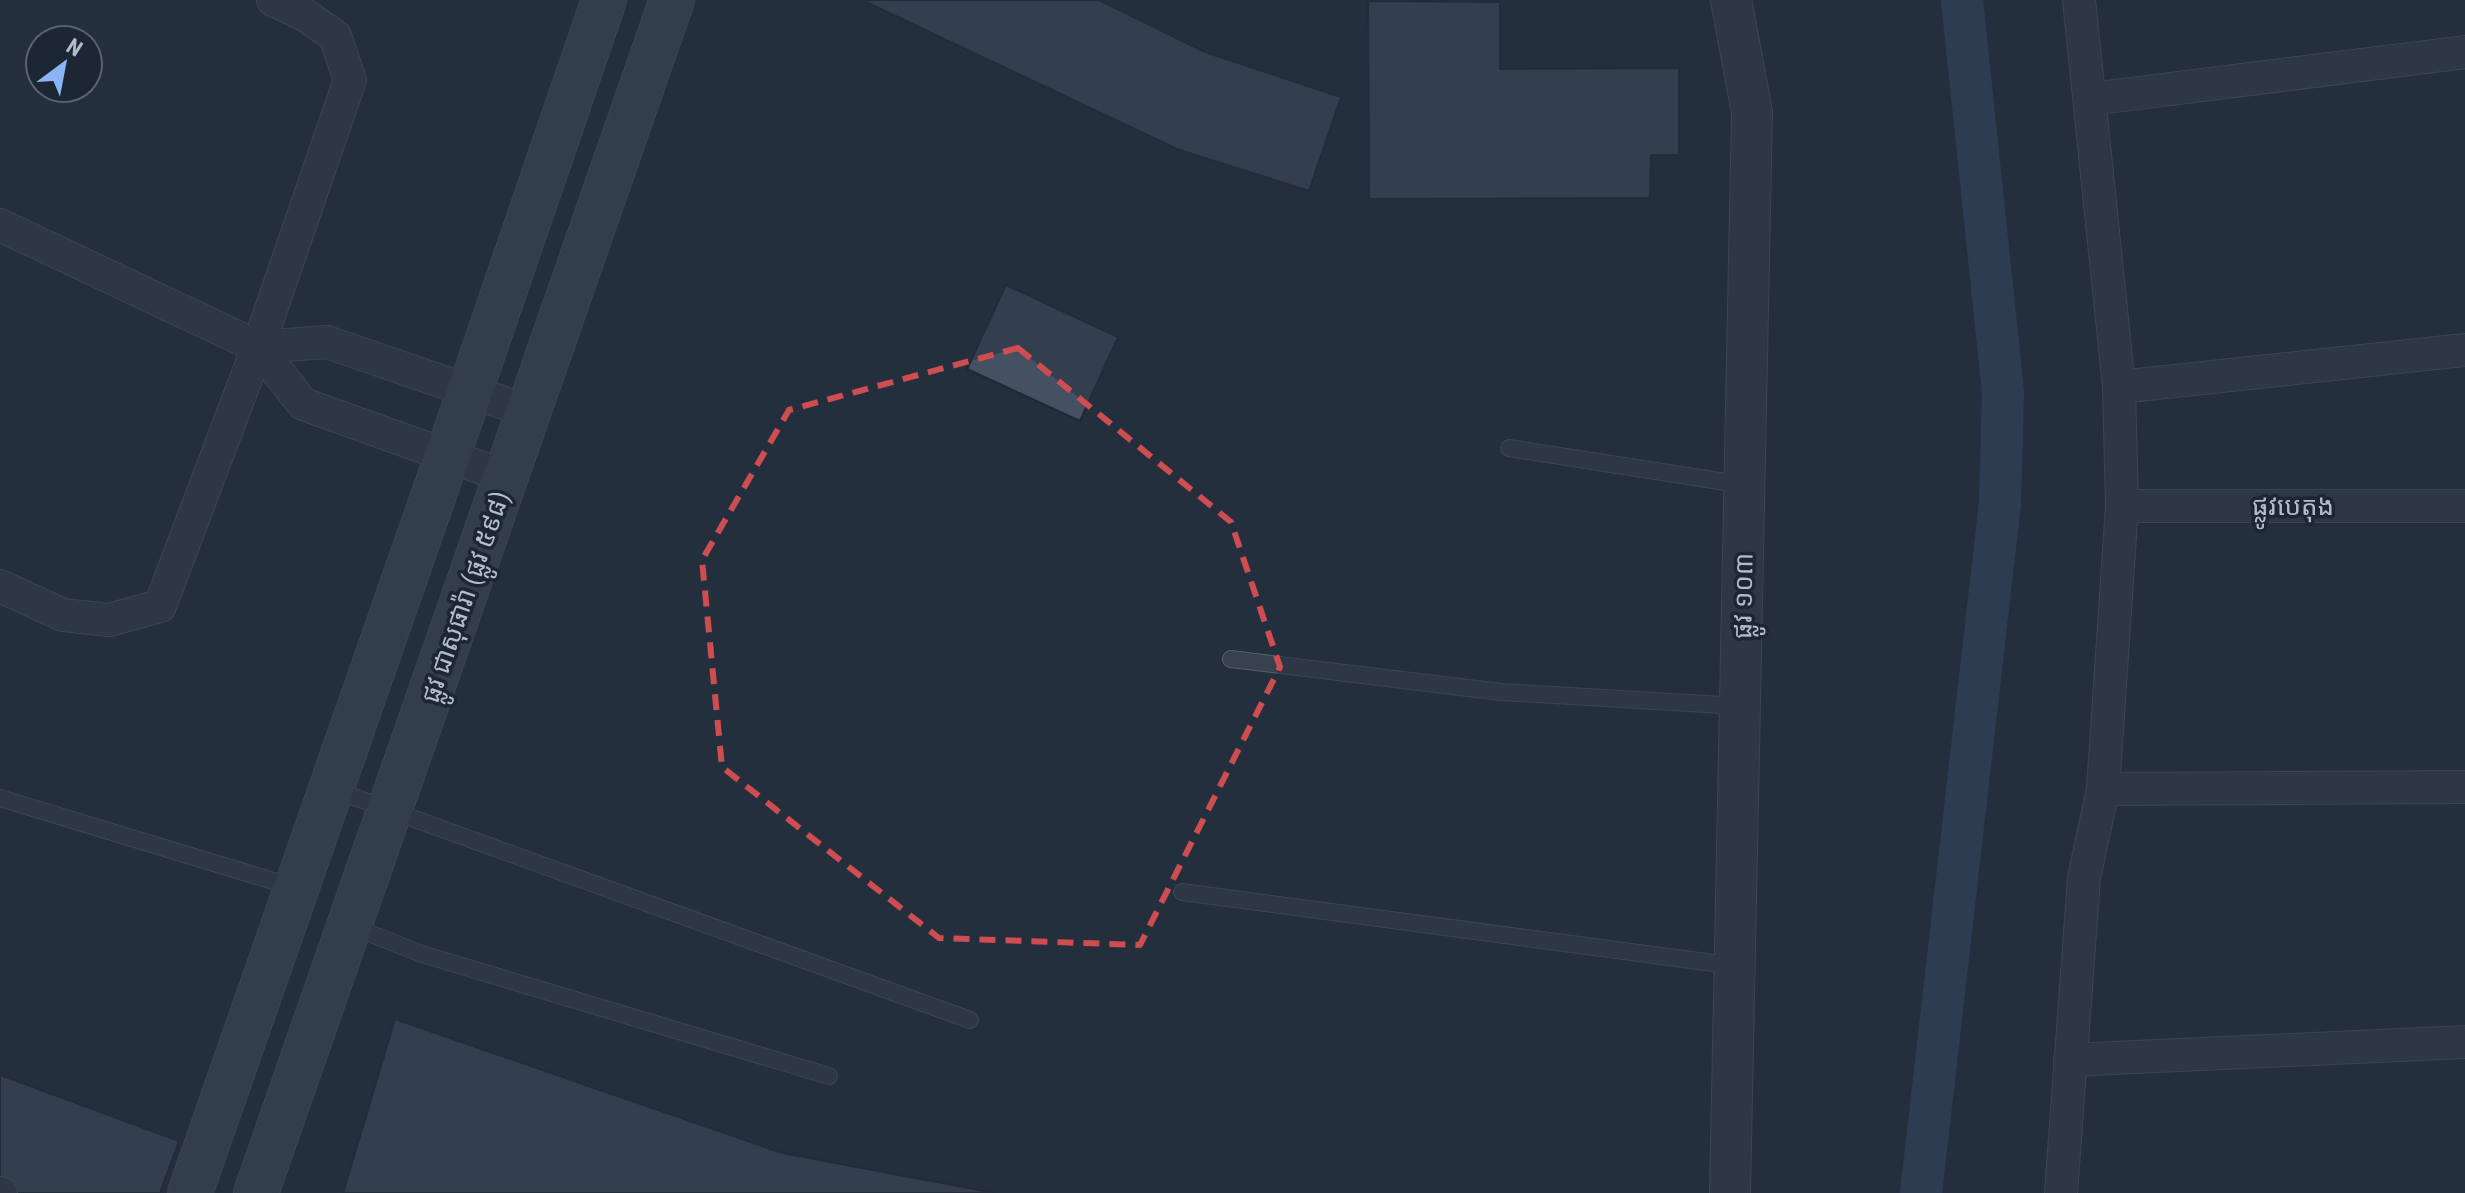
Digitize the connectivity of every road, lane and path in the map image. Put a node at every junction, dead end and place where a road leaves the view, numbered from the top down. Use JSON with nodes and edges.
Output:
{"nodes":[{"id":1,"x":273,"y":0,"type":"edge"},
{"id":2,"x":604,"y":0,"type":"edge"},
{"id":3,"x":672,"y":0,"type":"edge"},
{"id":4,"x":1731,"y":0,"type":"edge"},
{"id":5,"x":2079,"y":0,"type":"edge"},
{"id":6,"x":2465,"y":52,"type":"edge"},
{"id":7,"x":2091,"y":99,"type":"junction"},
{"id":8,"x":0,"y":225,"type":"edge"},
{"id":9,"x":258,"y":347,"type":"junction"},
{"id":10,"x":2465,"y":350,"type":"edge"},
{"id":11,"x":2119,"y":387,"type":"junction"},
{"id":12,"x":470,"y":391,"type":"junction"},
{"id":13,"x":530,"y":412,"type":"junction"},
{"id":14,"x":1509,"y":448,"type":"dead end"},
{"id":15,"x":448,"y":454,"type":"junction"},
{"id":16,"x":507,"y":477,"type":"junction"},
{"id":17,"x":1745,"y":485,"type":"junction"},
{"id":18,"x":2122,"y":506,"type":"junction"},
{"id":19,"x":2465,"y":506,"type":"edge"},
{"id":20,"x":0,"y":586,"type":"edge"},
{"id":21,"x":1231,"y":659,"type":"dead end"},
{"id":22,"x":1741,"y":706,"type":"junction"},
{"id":23,"x":2465,"y":787,"type":"edge"},
{"id":24,"x":330,"y":788,"type":"junction"},
{"id":25,"x":2103,"y":789,"type":"junction"},
{"id":26,"x":0,"y":798,"type":"edge"},
{"id":27,"x":389,"y":811,"type":"junction"},
{"id":28,"x":297,"y":888,"type":"junction"},
{"id":29,"x":1182,"y":892,"type":"dead end"},
{"id":30,"x":349,"y":925,"type":"junction"},
{"id":31,"x":1736,"y":966,"type":"junction"},
{"id":32,"x":970,"y":1020,"type":"dead end"},
{"id":33,"x":249,"y":1024,"type":"junction"},
{"id":34,"x":2465,"y":1042,"type":"edge"},
{"id":35,"x":309,"y":1045,"type":"junction"},
{"id":36,"x":2070,"y":1060,"type":"junction"},
{"id":37,"x":829,"y":1076,"type":"dead end"},
{"id":38,"x":190,"y":1193,"type":"edge"},
{"id":39,"x":256,"y":1193,"type":"edge"},
{"id":40,"x":1730,"y":1193,"type":"edge"},
{"id":41,"x":2061,"y":1193,"type":"edge"}],
"edges":[{"from":1,"to":9,"type":"street"},
{"from":2,"to":12,"type":"main road"},
{"from":3,"to":13,"type":"main road","name":"ផ្លូវ ជាសុផារ៉ា (ផ្លូវ ៥៩៨)"},
{"from":4,"to":17,"type":"street","name":"ផ្លូវ ១០៣"},
{"from":5,"to":7,"type":"street"},
{"from":6,"to":7,"type":"street"},
{"from":7,"to":11,"type":"street"},
{"from":8,"to":9,"type":"street"},
{"from":9,"to":12,"type":"street"},
{"from":9,"to":15,"type":"street"},
{"from":9,"to":20,"type":"street"},
{"from":10,"to":11,"type":"street"},
{"from":11,"to":18,"type":"street"},
{"from":12,"to":13,"type":"street"},
{"from":12,"to":15,"type":"main road"},
{"from":13,"to":16,"type":"main road","name":"ផ្លូវ ជាសុផារ៉ា (ផ្លូវ ៥៩៨)"},
{"from":14,"to":17,"type":"lane"},
{"from":15,"to":16,"type":"street"},
{"from":15,"to":24,"type":"main road"},
{"from":16,"to":27,"type":"main road","name":"ផ្លូវ ជាសុផារ៉ា (ផ្លូវ ៥៩៨)"},
{"from":17,"to":22,"type":"street","name":"ផ្លូវ ១០៣"},
{"from":18,"to":19,"type":"street","name":"ផ្លូវបេតុង"},
{"from":18,"to":25,"type":"street"},
{"from":21,"to":22,"type":"lane"},
{"from":22,"to":31,"type":"street","name":"ផ្លូវ ១០៣"},
{"from":23,"to":25,"type":"street"},
{"from":24,"to":27,"type":"lane"},
{"from":24,"to":28,"type":"main road"},
{"from":25,"to":36,"type":"street"},
{"from":26,"to":28,"type":"lane"},
{"from":27,"to":30,"type":"main road","name":"ផ្លូវ ជាសុផារ៉ា (ផ្លូវ ៥៩៨)"},
{"from":27,"to":32,"type":"lane"},
{"from":28,"to":33,"type":"main road"},
{"from":29,"to":31,"type":"lane"},
{"from":30,"to":35,"type":"main road","name":"ផ្លូវ ជាសុផារ៉ា (ផ្លូវ ៥៩៨)"},
{"from":30,"to":37,"type":"lane"},
{"from":31,"to":40,"type":"street","name":"ផ្លូវ ១០៣"},
{"from":33,"to":35,"type":"main road"},
{"from":33,"to":38,"type":"main road"},
{"from":34,"to":36,"type":"street"},
{"from":35,"to":39,"type":"main road","name":"ផ្លូវ ជាសុផារ៉ា (ផ្លូវ ៥៩៨)"},
{"from":36,"to":41,"type":"street"}]}
